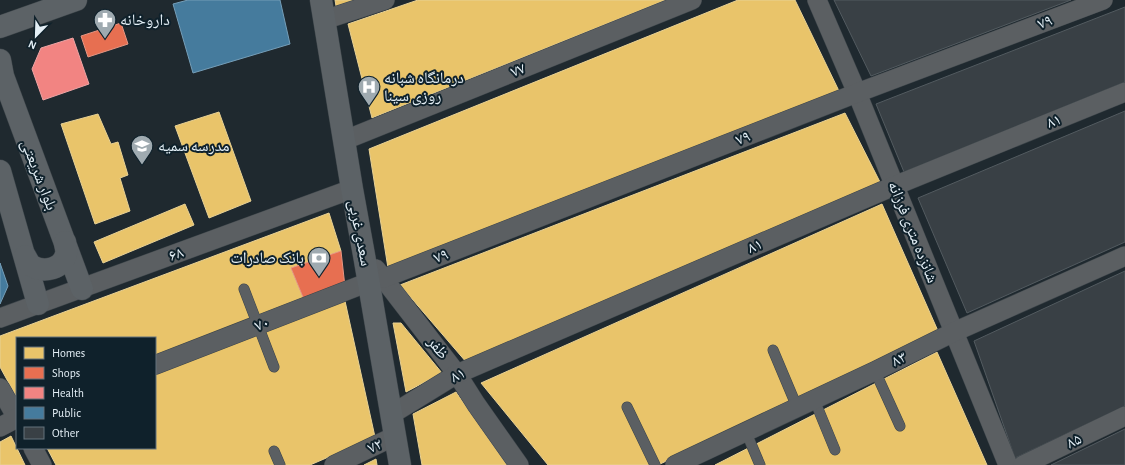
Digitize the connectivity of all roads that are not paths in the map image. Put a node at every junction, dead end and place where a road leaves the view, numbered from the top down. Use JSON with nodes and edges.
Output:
{"nodes":[{"id":1,"x":76,"y":0,"type":"edge"},
{"id":2,"x":384,"y":0,"type":"edge"},
{"id":3,"x":692,"y":0,"type":"edge"},
{"id":4,"x":817,"y":0,"type":"edge"},
{"id":5,"x":1102,"y":0,"type":"edge"},
{"id":6,"x":323,"y":10,"type":"edge"},
{"id":7,"x":2,"y":32,"type":"edge"},
{"id":8,"x":1,"y":70,"type":"edge"},
{"id":9,"x":1125,"y":92,"type":"edge"},
{"id":10,"x":857,"y":93,"type":"junction"},
{"id":11,"x":345,"y":140,"type":"junction"},
{"id":12,"x":0,"y":171,"type":"edge"},
{"id":13,"x":894,"y":186,"type":"junction"},
{"id":14,"x":352,"y":189,"type":"junction"},
{"id":15,"x":64,"y":242,"type":"junction"},
{"id":16,"x":25,"y":256,"type":"junction"},
{"id":17,"x":1125,"y":256,"type":"edge"},
{"id":18,"x":376,"y":280,"type":"junction"},
{"id":19,"x":82,"y":289,"type":"junction"},
{"id":20,"x":244,"y":290,"type":"dead end"},
{"id":21,"x":38,"y":304,"type":"junction"},
{"id":22,"x":0,"y":318,"type":"edge"},
{"id":23,"x":257,"y":325,"type":"junction"},
{"id":24,"x":954,"y":332,"type":"junction"},
{"id":25,"x":773,"y":350,"type":"dead end"},
{"id":26,"x":156,"y":365,"type":"edge"},
{"id":27,"x":274,"y":367,"type":"dead end"},
{"id":28,"x":875,"y":371,"type":"junction"},
{"id":29,"x":457,"y":374,"type":"junction"},
{"id":30,"x":0,"y":388,"type":"edge"},
{"id":31,"x":806,"y":403,"type":"junction"},
{"id":32,"x":627,"y":407,"type":"dead end"},
{"id":33,"x":392,"y":414,"type":"junction"},
{"id":34,"x":16,"y":416,"type":"edge"},
{"id":35,"x":1125,"y":416,"type":"edge"},
{"id":36,"x":16,"y":419,"type":"edge"},
{"id":37,"x":900,"y":426,"type":"dead end"},
{"id":38,"x":0,"y":427,"type":"edge"},
{"id":39,"x":746,"y":432,"type":"junction"},
{"id":40,"x":395,"y":436,"type":"junction"},
{"id":41,"x":34,"y":449,"type":"edge"},
{"id":42,"x":835,"y":450,"type":"dead end"},
{"id":43,"x":274,"y":451,"type":"dead end"},
{"id":44,"x":42,"y":465,"type":"edge"},
{"id":45,"x":280,"y":465,"type":"edge"},
{"id":46,"x":334,"y":465,"type":"edge"},
{"id":47,"x":400,"y":465,"type":"edge"},
{"id":48,"x":519,"y":465,"type":"edge"},
{"id":49,"x":655,"y":465,"type":"edge"},
{"id":50,"x":674,"y":465,"type":"edge"},
{"id":51,"x":760,"y":465,"type":"edge"},
{"id":52,"x":1008,"y":465,"type":"edge"},
{"id":53,"x":1023,"y":465,"type":"edge"}],
"edges":[{"from":1,"to":7,"type":"main road"},
{"from":2,"to":6,"type":"street"},
{"from":3,"to":11,"type":"street","name":"۷۷"},
{"from":4,"to":10,"type":"street","name":"شانزده متری فرزانه"},
{"from":5,"to":10,"type":"street","name":"۷۹"},
{"from":6,"to":11,"type":"main road","name":"سعدی غربی"},
{"from":8,"to":15,"type":"main road","name":"بلوار شریعتی"},
{"from":9,"to":13,"type":"street","name":"۸۱"},
{"from":10,"to":13,"type":"street","name":"شانزده متری فرزانه"},
{"from":10,"to":18,"type":"street","name":"۷۹"},
{"from":11,"to":14,"type":"main road","name":"سعدی غربی"},
{"from":12,"to":16,"type":"main road"},
{"from":13,"to":24,"type":"street","name":"شانزده متری فرزانه"},
{"from":13,"to":29,"type":"street","name":"۸۱"},
{"from":14,"to":18,"type":"main road","name":"سعدی غربی"},
{"from":14,"to":19,"type":"street","name":"۶۸"},
{"from":15,"to":16,"type":"main road"},
{"from":15,"to":19,"type":"main road","name":"بلوار شریعتی"},
{"from":16,"to":21,"type":"main road"},
{"from":17,"to":24,"type":"street","name":"۸۳"},
{"from":18,"to":23,"type":"street","name":"۷۰"},
{"from":18,"to":29,"type":"street","name":"ظفر"},
{"from":18,"to":33,"type":"main road","name":"سعدی غربی"},
{"from":19,"to":21,"type":"street","name":"۶۸"},
{"from":20,"to":23,"type":"lane"},
{"from":21,"to":22,"type":"street","name":"۶۸"},
{"from":23,"to":26,"type":"street","name":"۷۰"},
{"from":23,"to":27,"type":"lane"},
{"from":24,"to":28,"type":"street","name":"۸۳"},
{"from":24,"to":52,"type":"street","name":"شانزده متری فرزانه"},
{"from":25,"to":31,"type":"lane"},
{"from":28,"to":31,"type":"street","name":"۸۳"},
{"from":28,"to":37,"type":"lane"},
{"from":29,"to":33,"type":"street","name":"۸۱"},
{"from":29,"to":48,"type":"street","name":"ظفر"},
{"from":30,"to":34,"type":"street"},
{"from":31,"to":39,"type":"street","name":"۸۳"},
{"from":31,"to":42,"type":"lane"},
{"from":32,"to":49,"type":"lane"},
{"from":33,"to":40,"type":"main road","name":"سعدی غربی"},
{"from":35,"to":53,"type":"street","name":"۸۵"},
{"from":36,"to":38,"type":"street"},
{"from":39,"to":50,"type":"street","name":"۸۳"},
{"from":39,"to":51,"type":"lane"},
{"from":40,"to":46,"type":"street","name":"۷۲"},
{"from":40,"to":47,"type":"main road","name":"سعدی غربی"},
{"from":41,"to":44,"type":"street"},
{"from":43,"to":45,"type":"lane"}]}
